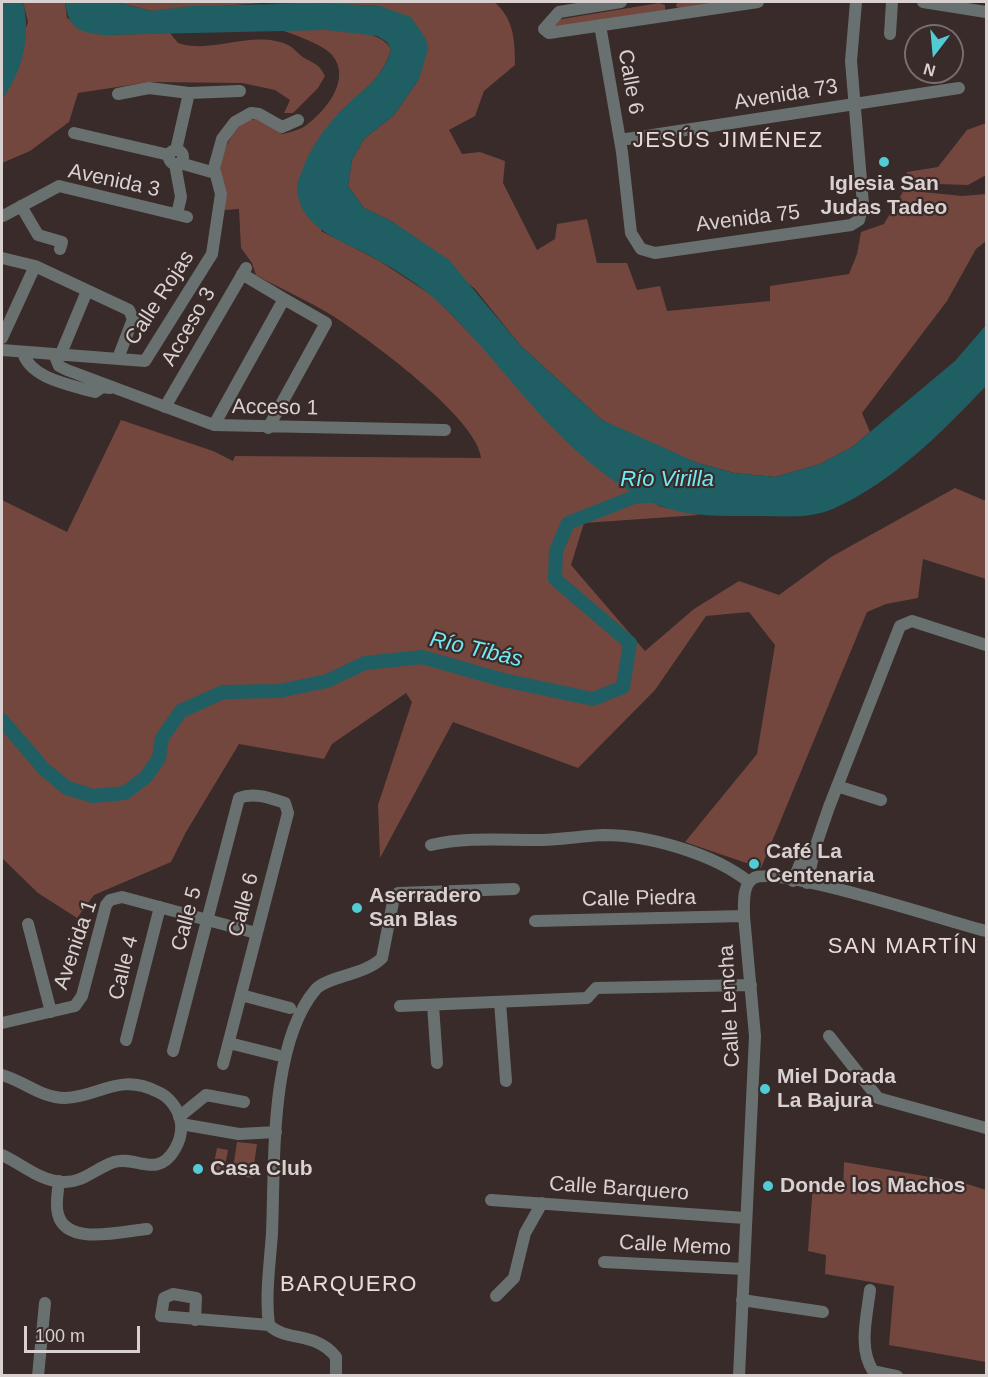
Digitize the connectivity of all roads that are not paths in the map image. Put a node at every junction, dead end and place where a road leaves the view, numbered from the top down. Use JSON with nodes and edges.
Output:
{"nodes":[{"id":1,"x":621,"y":2,"type":"edge"},
{"id":2,"x":671,"y":2,"type":"edge"},
{"id":3,"x":758,"y":2,"type":"edge"},
{"id":4,"x":856,"y":2,"type":"edge"},
{"id":5,"x":892,"y":2,"type":"edge"},
{"id":6,"x":922,"y":2,"type":"edge"},
{"id":7,"x":744,"y":3,"type":"edge"},
{"id":8,"x":987,"y":12,"type":"edge"},
{"id":9,"x":673,"y":15,"type":"junction"},
{"id":10,"x":600,"y":26,"type":"junction"},
{"id":11,"x":890,"y":34,"type":"dead end"},
{"id":12,"x":959,"y":88,"type":"dead end"},
{"id":13,"x":240,"y":91,"type":"dead end"},
{"id":14,"x":189,"y":93,"type":"junction"},
{"id":15,"x":118,"y":94,"type":"dead end"},
{"id":16,"x":855,"y":104,"type":"junction"},
{"id":17,"x":298,"y":120,"type":"dead end"},
{"id":18,"x":74,"y":133,"type":"dead end"},
{"id":19,"x":620,"y":140,"type":"junction"},
{"id":20,"x":176,"y":158,"type":"junction"},
{"id":21,"x":215,"y":168,"type":"junction"},
{"id":22,"x":21,"y":206,"type":"junction"},
{"id":23,"x":3,"y":216,"type":"dead end"},
{"id":24,"x":60,"y":249,"type":"dead end"},
{"id":25,"x":641,"y":249,"type":"joint"},
{"id":26,"x":2,"y":258,"type":"edge"},
{"id":27,"x":36,"y":266,"type":"junction"},
{"id":28,"x":87,"y":291,"type":"junction"},
{"id":29,"x":284,"y":299,"type":"junction"},
{"id":30,"x":2,"y":338,"type":"edge"},
{"id":31,"x":2,"y":350,"type":"edge"},
{"id":32,"x":120,"y":352,"type":"dead end"},
{"id":33,"x":23,"y":353,"type":"junction"},
{"id":34,"x":58,"y":359,"type":"junction"},
{"id":35,"x":55,"y":379,"type":"junction"},
{"id":36,"x":111,"y":388,"type":"junction"},
{"id":37,"x":165,"y":407,"type":"junction"},
{"id":38,"x":214,"y":425,"type":"junction"},
{"id":39,"x":268,"y":428,"type":"junction"},
{"id":40,"x":445,"y":430,"type":"dead end"},
{"id":41,"x":987,"y":645,"type":"edge"},
{"id":42,"x":837,"y":786,"type":"junction"},
{"id":43,"x":239,"y":798,"type":"joint"},
{"id":44,"x":881,"y":800,"type":"dead end"},
{"id":45,"x":431,"y":845,"type":"dead end"},
{"id":46,"x":815,"y":848,"type":"junction"},
{"id":47,"x":793,"y":881,"type":"junction"},
{"id":48,"x":749,"y":882,"type":"junction"},
{"id":49,"x":807,"y":883,"type":"junction"},
{"id":50,"x":514,"y":889,"type":"dead end"},
{"id":51,"x":160,"y":907,"type":"junction"},
{"id":52,"x":744,"y":916,"type":"junction"},
{"id":53,"x":207,"y":920,"type":"junction"},
{"id":54,"x":535,"y":921,"type":"dead end"},
{"id":55,"x":28,"y":924,"type":"dead end"},
{"id":56,"x":987,"y":931,"type":"edge"},
{"id":57,"x":256,"y":933,"type":"junction"},
{"id":58,"x":752,"y":985,"type":"junction"},
{"id":59,"x":241,"y":994,"type":"junction"},
{"id":60,"x":500,"y":1002,"type":"junction"},
{"id":61,"x":433,"y":1005,"type":"junction"},
{"id":62,"x":400,"y":1006,"type":"dead end"},
{"id":63,"x":290,"y":1008,"type":"dead end"},
{"id":64,"x":51,"y":1012,"type":"junction"},
{"id":65,"x":2,"y":1021,"type":"edge"},
{"id":66,"x":829,"y":1036,"type":"dead end"},
{"id":67,"x":126,"y":1040,"type":"dead end"},
{"id":68,"x":229,"y":1043,"type":"junction"},
{"id":69,"x":173,"y":1051,"type":"dead end"},
{"id":70,"x":277,"y":1055,"type":"dead end"},
{"id":71,"x":437,"y":1063,"type":"dead end"},
{"id":72,"x":223,"y":1064,"type":"dead end"},
{"id":73,"x":2,"y":1075,"type":"edge"},
{"id":74,"x":506,"y":1081,"type":"dead end"},
{"id":75,"x":243,"y":1102,"type":"dead end"},
{"id":76,"x":180,"y":1120,"type":"junction"},
{"id":77,"x":987,"y":1128,"type":"edge"},
{"id":78,"x":276,"y":1132,"type":"junction"},
{"id":79,"x":2,"y":1155,"type":"edge"},
{"id":80,"x":59,"y":1181,"type":"junction"},
{"id":81,"x":490,"y":1200,"type":"dead end"},
{"id":82,"x":542,"y":1203,"type":"junction"},
{"id":83,"x":745,"y":1218,"type":"junction"},
{"id":84,"x":147,"y":1229,"type":"dead end"},
{"id":85,"x":604,"y":1262,"type":"dead end"},
{"id":86,"x":744,"y":1269,"type":"junction"},
{"id":87,"x":870,"y":1290,"type":"dead end"},
{"id":88,"x":496,"y":1296,"type":"dead end"},
{"id":89,"x":742,"y":1300,"type":"junction"},
{"id":90,"x":45,"y":1303,"type":"dead end"},
{"id":91,"x":823,"y":1312,"type":"dead end"},
{"id":92,"x":195,"y":1320,"type":"dead end"},
{"id":93,"x":268,"y":1325,"type":"junction"},
{"id":94,"x":38,"y":1376,"type":"edge"},
{"id":95,"x":336,"y":1376,"type":"edge"},
{"id":96,"x":739,"y":1376,"type":"edge"},
{"id":97,"x":897,"y":1376,"type":"edge"}],
"edges":[{"from":1,"to":10,"type":"street"},
{"from":2,"to":9,"type":"street"},
{"from":3,"to":7,"type":"street"},
{"from":4,"to":16,"type":"street"},
{"from":5,"to":11,"type":"street"},
{"from":6,"to":8,"type":"street"},
{"from":7,"to":9,"type":"street"},
{"from":9,"to":10,"type":"street"},
{"from":10,"to":19,"type":"street","name":"Calle 6"},
{"from":12,"to":16,"type":"street","name":"Avenida 73"},
{"from":13,"to":14,"type":"street"},
{"from":14,"to":15,"type":"street"},
{"from":14,"to":20,"type":"street"},
{"from":16,"to":19,"type":"street","name":"Avenida 73"},
{"from":16,"to":25,"type":"street","name":"Avenida 75"},
{"from":17,"to":21,"type":"street"},
{"from":18,"to":20,"type":"street"},
{"from":19,"to":25,"type":"street","name":"Calle 6"},
{"from":20,"to":21,"type":"street"},
{"from":20,"to":22,"type":"street","name":"Avenida 3"},
{"from":21,"to":34,"type":"street","name":"Calle Rojas"},
{"from":22,"to":23,"type":"street","name":"Avenida 3"},
{"from":22,"to":24,"type":"street"},
{"from":26,"to":27,"type":"street"},
{"from":27,"to":28,"type":"street"},
{"from":27,"to":30,"type":"street"},
{"from":28,"to":32,"type":"street"},
{"from":28,"to":34,"type":"street"},
{"from":29,"to":37,"type":"street","name":"Acceso 3"},
{"from":29,"to":38,"type":"street"},
{"from":29,"to":39,"type":"street"},
{"from":31,"to":33,"type":"street","name":"Calle Rojas"},
{"from":33,"to":34,"type":"street","name":"Calle Rojas"},
{"from":33,"to":35,"type":"street"},
{"from":34,"to":35,"type":"street"},
{"from":34,"to":36,"type":"street","name":"Acceso 1"},
{"from":35,"to":36,"type":"street"},
{"from":36,"to":37,"type":"street","name":"Acceso 1"},
{"from":37,"to":38,"type":"street","name":"Acceso 1"},
{"from":38,"to":39,"type":"street","name":"Acceso 1"},
{"from":39,"to":40,"type":"street","name":"Acceso 1"},
{"from":41,"to":42,"type":"street"},
{"from":42,"to":44,"type":"street"},
{"from":42,"to":46,"type":"street"},
{"from":43,"to":53,"type":"street","name":"Calle 5"},
{"from":43,"to":57,"type":"street","name":"Calle 6"},
{"from":45,"to":48,"type":"street"},
{"from":46,"to":47,"type":"street"},
{"from":46,"to":49,"type":"street"},
{"from":47,"to":48,"type":"street"},
{"from":47,"to":49,"type":"street"},
{"from":48,"to":52,"type":"street","name":"Calle Lencha"},
{"from":49,"to":56,"type":"street"},
{"from":50,"to":78,"type":"street"},
{"from":51,"to":53,"type":"street","name":"Avenida 1"},
{"from":51,"to":64,"type":"street","name":"Avenida 1"},
{"from":51,"to":67,"type":"street","name":"Calle 4"},
{"from":52,"to":54,"type":"street","name":"Calle Piedra"},
{"from":52,"to":58,"type":"street","name":"Calle Lencha"},
{"from":53,"to":57,"type":"street","name":"Avenida 1"},
{"from":53,"to":69,"type":"street","name":"Calle 5"},
{"from":55,"to":64,"type":"street"},
{"from":57,"to":59,"type":"street","name":"Calle 6"},
{"from":58,"to":60,"type":"street"},
{"from":58,"to":83,"type":"street","name":"Calle Lencha"},
{"from":59,"to":63,"type":"street"},
{"from":59,"to":68,"type":"street","name":"Calle 6"},
{"from":60,"to":61,"type":"street"},
{"from":60,"to":74,"type":"street"},
{"from":61,"to":62,"type":"street"},
{"from":61,"to":71,"type":"street"},
{"from":64,"to":65,"type":"street","name":"Avenida 1"},
{"from":66,"to":77,"type":"street"},
{"from":68,"to":70,"type":"street"},
{"from":68,"to":72,"type":"street","name":"Calle 6"},
{"from":73,"to":76,"type":"street"},
{"from":75,"to":76,"type":"street"},
{"from":76,"to":78,"type":"street"},
{"from":76,"to":80,"type":"street"},
{"from":78,"to":93,"type":"street"},
{"from":79,"to":80,"type":"street"},
{"from":80,"to":84,"type":"street"},
{"from":81,"to":82,"type":"street","name":"Calle Barquero"},
{"from":82,"to":83,"type":"street","name":"Calle Barquero"},
{"from":82,"to":88,"type":"street"},
{"from":83,"to":86,"type":"street","name":"Calle Lencha"},
{"from":85,"to":86,"type":"street","name":"Calle Memo"},
{"from":86,"to":89,"type":"street","name":"Calle Lencha"},
{"from":87,"to":97,"type":"street"},
{"from":89,"to":91,"type":"street"},
{"from":89,"to":96,"type":"street","name":"Calle Lencha"},
{"from":90,"to":94,"type":"street"},
{"from":92,"to":93,"type":"street"},
{"from":93,"to":95,"type":"street"}]}
